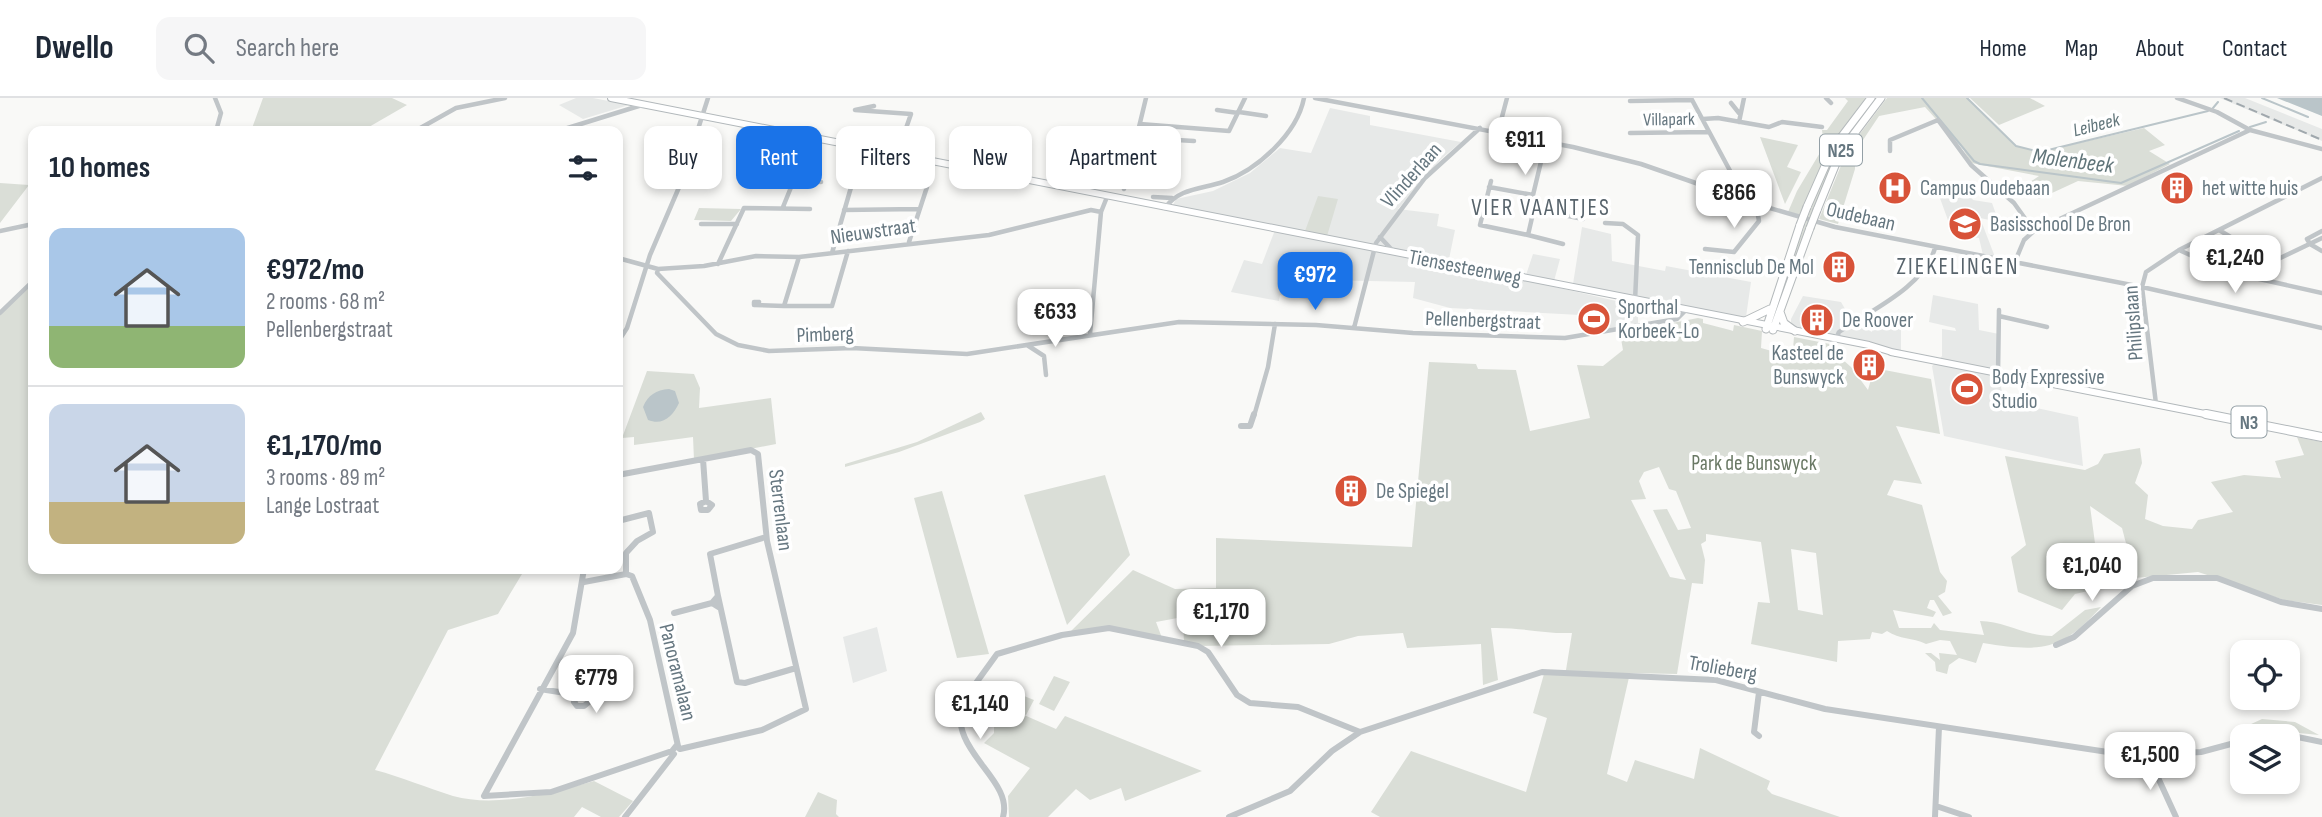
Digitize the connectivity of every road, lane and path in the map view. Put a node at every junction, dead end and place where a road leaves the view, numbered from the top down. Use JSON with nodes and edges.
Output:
{"nodes":[{"id":1,"x":215,"y":98,"type":"edge"},
{"id":2,"x":505,"y":98,"type":"edge"},
{"id":3,"x":611,"y":98,"type":"edge"},
{"id":4,"x":708,"y":98,"type":"edge"},
{"id":5,"x":874,"y":98,"type":"edge"},
{"id":6,"x":1146,"y":98,"type":"edge"},
{"id":7,"x":1245,"y":98,"type":"edge"},
{"id":8,"x":1304,"y":98,"type":"edge"},
{"id":9,"x":1315,"y":98,"type":"edge"},
{"id":10,"x":1507,"y":98,"type":"edge"},
{"id":11,"x":1744,"y":98,"type":"edge"},
{"id":12,"x":1826,"y":98,"type":"edge"},
{"id":13,"x":1871,"y":98,"type":"edge"},
{"id":14,"x":1881,"y":98,"type":"edge"},
{"id":15,"x":2177,"y":98,"type":"edge"},
{"id":16,"x":1691,"y":99,"type":"edge"},
{"id":17,"x":1630,"y":101,"type":"dead end"},
{"id":18,"x":1731,"y":103,"type":"dead end"},
{"id":19,"x":1831,"y":103,"type":"dead end"},
{"id":20,"x":642,"y":105,"type":"junction"},
{"id":21,"x":1218,"y":109,"type":"dead end"},
{"id":22,"x":1239,"y":112,"type":"junction"},
{"id":23,"x":1739,"y":113,"type":"junction"},
{"id":24,"x":1266,"y":116,"type":"dead end"},
{"id":25,"x":703,"y":117,"type":"junction"},
{"id":26,"x":1703,"y":119,"type":"junction"},
{"id":27,"x":1739,"y":122,"type":"junction"},
{"id":28,"x":1140,"y":124,"type":"joint"},
{"id":29,"x":217,"y":126,"type":"edge"},
{"id":30,"x":424,"y":126,"type":"edge"},
{"id":31,"x":574,"y":126,"type":"edge"},
{"id":32,"x":907,"y":126,"type":"edge"},
{"id":33,"x":1822,"y":127,"type":"dead end"},
{"id":34,"x":1187,"y":128,"type":"junction"},
{"id":35,"x":1480,"y":128,"type":"junction"},
{"id":36,"x":2250,"y":130,"type":"junction"},
{"id":37,"x":1498,"y":132,"type":"junction"},
{"id":38,"x":1709,"y":132,"type":"junction"},
{"id":39,"x":1630,"y":133,"type":"dead end"},
{"id":40,"x":1184,"y":140,"type":"joint"},
{"id":41,"x":1194,"y":141,"type":"dead end"},
{"id":42,"x":1546,"y":141,"type":"junction"},
{"id":43,"x":1883,"y":149,"type":"dead end"},
{"id":44,"x":2322,"y":149,"type":"edge"},
{"id":45,"x":1890,"y":150,"type":"junction"},
{"id":46,"x":1897,"y":152,"type":"dead end"},
{"id":47,"x":2322,"y":178,"type":"edge"},
{"id":48,"x":1491,"y":181,"type":"dead end"},
{"id":49,"x":1489,"y":187,"type":"junction"},
{"id":50,"x":790,"y":189,"type":"edge"},
{"id":51,"x":1533,"y":195,"type":"junction"},
{"id":52,"x":1107,"y":197,"type":"junction"},
{"id":53,"x":1153,"y":197,"type":"dead end"},
{"id":54,"x":1171,"y":198,"type":"junction"},
{"id":55,"x":1741,"y":199,"type":"junction"},
{"id":56,"x":1756,"y":204,"type":"junction"},
{"id":57,"x":783,"y":207,"type":"junction"},
{"id":58,"x":1165,"y":208,"type":"junction"},
{"id":59,"x":810,"y":209,"type":"dead end"},
{"id":60,"x":919,"y":209,"type":"junction"},
{"id":61,"x":1534,"y":209,"type":"junction"},
{"id":62,"x":845,"y":210,"type":"junction"},
{"id":63,"x":1585,"y":211,"type":"dead end"},
{"id":64,"x":1101,"y":212,"type":"junction"},
{"id":65,"x":737,"y":223,"type":"junction"},
{"id":66,"x":1605,"y":223,"type":"dead end"},
{"id":67,"x":701,"y":224,"type":"dead end"},
{"id":68,"x":28,"y":225,"type":"edge"},
{"id":69,"x":0,"y":230,"type":"edge"},
{"id":70,"x":2219,"y":230,"type":"junction"},
{"id":71,"x":2034,"y":231,"type":"junction"},
{"id":72,"x":2322,"y":231,"type":"edge"},
{"id":73,"x":1528,"y":235,"type":"junction"},
{"id":74,"x":1380,"y":237,"type":"junction"},
{"id":75,"x":2322,"y":238,"type":"edge"},
{"id":76,"x":909,"y":242,"type":"junction"},
{"id":77,"x":1563,"y":244,"type":"dead end"},
{"id":78,"x":2310,"y":244,"type":"junction"},
{"id":79,"x":1935,"y":248,"type":"junction"},
{"id":80,"x":1374,"y":249,"type":"junction"},
{"id":81,"x":1705,"y":249,"type":"dead end"},
{"id":82,"x":2179,"y":250,"type":"junction"},
{"id":83,"x":848,"y":251,"type":"junction"},
{"id":84,"x":2322,"y":251,"type":"edge"},
{"id":85,"x":832,"y":253,"type":"junction"},
{"id":86,"x":1395,"y":253,"type":"junction"},
{"id":87,"x":799,"y":257,"type":"junction"},
{"id":88,"x":623,"y":259,"type":"edge"},
{"id":89,"x":718,"y":264,"type":"junction"},
{"id":90,"x":2014,"y":264,"type":"junction"},
{"id":91,"x":647,"y":266,"type":"junction"},
{"id":92,"x":658,"y":269,"type":"junction"},
{"id":93,"x":28,"y":286,"type":"edge"},
{"id":94,"x":2142,"y":287,"type":"junction"},
{"id":95,"x":2322,"y":293,"type":"edge"},
{"id":96,"x":1635,"y":301,"type":"junction"},
{"id":97,"x":758,"y":305,"type":"dead end"},
{"id":98,"x":784,"y":306,"type":"junction"},
{"id":99,"x":1771,"y":307,"type":"junction"},
{"id":100,"x":1780,"y":309,"type":"junction"},
{"id":101,"x":1685,"y":311,"type":"junction"},
{"id":102,"x":0,"y":313,"type":"edge"},
{"id":103,"x":1743,"y":323,"type":"junction"},
{"id":104,"x":1275,"y":324,"type":"junction"},
{"id":105,"x":2047,"y":327,"type":"dead end"},
{"id":106,"x":1354,"y":328,"type":"junction"},
{"id":107,"x":1770,"y":328,"type":"junction"},
{"id":108,"x":2322,"y":328,"type":"edge"},
{"id":109,"x":1795,"y":331,"type":"junction"},
{"id":110,"x":623,"y":334,"type":"edge"},
{"id":111,"x":1090,"y":334,"type":"junction"},
{"id":112,"x":1836,"y":338,"type":"junction"},
{"id":113,"x":1027,"y":345,"type":"junction"},
{"id":114,"x":1895,"y":353,"type":"junction"},
{"id":115,"x":1998,"y":373,"type":"junction"},
{"id":116,"x":1046,"y":375,"type":"dead end"},
{"id":117,"x":2156,"y":404,"type":"junction"},
{"id":118,"x":1241,"y":426,"type":"dead end"},
{"id":119,"x":2322,"y":437,"type":"edge"},
{"id":120,"x":703,"y":459,"type":"junction"},
{"id":121,"x":623,"y":474,"type":"edge"},
{"id":122,"x":706,"y":501,"type":"dead end"},
{"id":123,"x":623,"y":520,"type":"edge"},
{"id":124,"x":766,"y":537,"type":"junction"},
{"id":125,"x":584,"y":574,"type":"edge"},
{"id":126,"x":626,"y":574,"type":"junction"},
{"id":127,"x":584,"y":582,"type":"junction"},
{"id":128,"x":718,"y":596,"type":"junction"},
{"id":129,"x":712,"y":603,"type":"junction"},
{"id":130,"x":720,"y":608,"type":"junction"},
{"id":131,"x":2322,"y":609,"type":"edge"},
{"id":132,"x":674,"y":613,"type":"dead end"},
{"id":133,"x":2056,"y":645,"type":"dead end"},
{"id":134,"x":796,"y":668,"type":"junction"},
{"id":135,"x":540,"y":689,"type":"junction"},
{"id":136,"x":1759,"y":692,"type":"junction"},
{"id":137,"x":578,"y":695,"type":"dead end"},
{"id":138,"x":1939,"y":727,"type":"junction"},
{"id":139,"x":1360,"y":733,"type":"junction"},
{"id":140,"x":1759,"y":736,"type":"dead end"},
{"id":141,"x":2300,"y":737,"type":"edge"},
{"id":142,"x":2322,"y":742,"type":"edge"},
{"id":143,"x":2230,"y":744,"type":"edge"},
{"id":144,"x":676,"y":750,"type":"junction"},
{"id":145,"x":2149,"y":758,"type":"junction"},
{"id":146,"x":1936,"y":806,"type":"junction"},
{"id":147,"x":625,"y":817,"type":"edge"},
{"id":148,"x":1003,"y":817,"type":"edge"},
{"id":149,"x":1229,"y":817,"type":"edge"},
{"id":150,"x":1935,"y":817,"type":"edge"},
{"id":151,"x":1969,"y":817,"type":"edge"},
{"id":152,"x":2176,"y":817,"type":"edge"}],
"edges":[{"from":1,"to":29,"type":"street"},
{"from":2,"to":30,"type":"street"},
{"from":3,"to":20,"type":"main road","name":"Tiensesteenweg","number":"N3"},
{"from":4,"to":25,"type":"street"},
{"from":5,"to":32,"type":"street"},
{"from":6,"to":28,"type":"street"},
{"from":7,"to":22,"type":"street"},
{"from":8,"to":54,"type":"street"},
{"from":9,"to":35,"type":"street","name":"Oudebaan"},
{"from":10,"to":37,"type":"street"},
{"from":11,"to":23,"type":"street"},
{"from":12,"to":19,"type":"street"},
{"from":13,"to":99,"type":"highway","number":"N25","bridge":true},
{"from":14,"to":100,"type":"highway","number":"N25","bridge":true},
{"from":15,"to":36,"type":"street"},
{"from":16,"to":17,"type":"street"},
{"from":16,"to":26,"type":"street"},
{"from":18,"to":23,"type":"street"},
{"from":20,"to":25,"type":"main road","name":"Tiensesteenweg","number":"N3"},
{"from":20,"to":31,"type":"street"},
{"from":21,"to":22,"type":"street"},
{"from":22,"to":24,"type":"street"},
{"from":22,"to":34,"type":"street"},
{"from":23,"to":27,"type":"street"},
{"from":25,"to":52,"type":"main road","name":"Tiensesteenweg","number":"N3"},
{"from":25,"to":91,"type":"street"},
{"from":26,"to":27,"type":"street"},
{"from":26,"to":38,"type":"street"},
{"from":27,"to":33,"type":"street"},
{"from":28,"to":34,"type":"street"},
{"from":34,"to":40,"type":"street"},
{"from":35,"to":37,"type":"street","name":"Oudebaan"},
{"from":35,"to":74,"type":"street","name":"Vlinderlaan"},
{"from":36,"to":44,"type":"street"},
{"from":36,"to":71,"type":"street"},
{"from":37,"to":42,"type":"street","name":"Oudebaan"},
{"from":38,"to":39,"type":"street","name":"Villapark"},
{"from":38,"to":55,"type":"street"},
{"from":40,"to":41,"type":"street"},
{"from":42,"to":51,"type":"street"},
{"from":42,"to":55,"type":"street","name":"Oudebaan"},
{"from":43,"to":45,"type":"street"},
{"from":45,"to":46,"type":"street"},
{"from":45,"to":71,"type":"street"},
{"from":47,"to":70,"type":"street","name":"Philipslaan"},
{"from":48,"to":49,"type":"street"},
{"from":49,"to":51,"type":"street"},
{"from":49,"to":73,"type":"street"},
{"from":50,"to":57,"type":"street"},
{"from":51,"to":61,"type":"street"},
{"from":52,"to":58,"type":"main road","name":"Tiensesteenweg","number":"N3"},
{"from":52,"to":64,"type":"street"},
{"from":53,"to":54,"type":"street"},
{"from":54,"to":58,"type":"street"},
{"from":55,"to":56,"type":"street","name":"Oudebaan"},
{"from":56,"to":79,"type":"street","name":"Oudebaan"},
{"from":56,"to":81,"type":"street"},
{"from":57,"to":59,"type":"street"},
{"from":57,"to":65,"type":"street"},
{"from":58,"to":80,"type":"main road","name":"Tiensesteenweg","number":"N3"},
{"from":60,"to":62,"type":"street"},
{"from":60,"to":62,"type":"street"},
{"from":60,"to":76,"type":"street"},
{"from":61,"to":63,"type":"street"},
{"from":61,"to":73,"type":"street"},
{"from":62,"to":85,"type":"street"},
{"from":64,"to":76,"type":"street","name":"Nieuwstraat"},
{"from":64,"to":111,"type":"street"},
{"from":65,"to":67,"type":"street"},
{"from":65,"to":89,"type":"street"},
{"from":66,"to":96,"type":"street"},
{"from":68,"to":69,"type":"street"},
{"from":70,"to":78,"type":"street"},
{"from":70,"to":82,"type":"street","name":"Philipslaan"},
{"from":71,"to":90,"type":"street"},
{"from":72,"to":78,"type":"street"},
{"from":73,"to":77,"type":"street"},
{"from":74,"to":80,"type":"street","name":"Vlinderlaan"},
{"from":74,"to":86,"type":"street"},
{"from":75,"to":78,"type":"street"},
{"from":76,"to":83,"type":"street","name":"Nieuwstraat"},
{"from":78,"to":84,"type":"street"},
{"from":79,"to":90,"type":"street","name":"Oudebaan"},
{"from":79,"to":112,"type":"street"},
{"from":80,"to":86,"type":"main road","name":"Tiensesteenweg","number":"N3"},
{"from":80,"to":106,"type":"street","name":"Vlinderlaan"},
{"from":82,"to":94,"type":"street","name":"Philipslaan"},
{"from":82,"to":95,"type":"street"},
{"from":83,"to":85,"type":"street","name":"Nieuwstraat"},
{"from":83,"to":98,"type":"street"},
{"from":85,"to":87,"type":"street","name":"Nieuwstraat"},
{"from":86,"to":96,"type":"main road","name":"Tiensesteenweg","number":"N3"},
{"from":87,"to":89,"type":"street","name":"Nieuwstraat"},
{"from":87,"to":98,"type":"street"},
{"from":88,"to":91,"type":"street","name":"Nieuwstraat"},
{"from":89,"to":92,"type":"street","name":"Nieuwstraat"},
{"from":90,"to":94,"type":"street","name":"Oudebaan"},
{"from":91,"to":92,"type":"street","name":"Nieuwstraat"},
{"from":91,"to":110,"type":"street"},
{"from":92,"to":113,"type":"street","name":"Pimberg"},
{"from":93,"to":102,"type":"street"},
{"from":94,"to":108,"type":"street","name":"Oudebaan"},
{"from":94,"to":117,"type":"street","name":"Philipslaan"},
{"from":96,"to":101,"type":"main road","name":"Tiensesteenweg","number":"N3"},
{"from":97,"to":98,"type":"street"},
{"from":99,"to":103,"type":"highway"},
{"from":99,"to":107,"type":"highway","number":"N25"},
{"from":100,"to":107,"type":"highway","number":"N25"},
{"from":100,"to":109,"type":"highway"},
{"from":101,"to":103,"type":"main road","name":"Tiensesteenweg","number":"N3"},
{"from":101,"to":106,"type":"street","name":"Pellenbergstraat"},
{"from":103,"to":107,"type":"main road","name":"Tiensesteenweg","number":"N3"},
{"from":104,"to":106,"type":"street","name":"Pellenbergstraat"},
{"from":104,"to":111,"type":"street","name":"Pimberg"},
{"from":104,"to":118,"type":"street"},
{"from":105,"to":115,"type":"street"},
{"from":107,"to":109,"type":"main road","name":"Tiensesteenweg","number":"N3"},
{"from":107,"to":114,"type":"main road","name":"Tiensesteenweg","number":"N3"},
{"from":109,"to":112,"type":"main road","name":"Tiensesteenweg","number":"N3"},
{"from":111,"to":113,"type":"street","name":"Pimberg"},
{"from":112,"to":114,"type":"main road","name":"Tiensesteenweg","number":"N3"},
{"from":113,"to":116,"type":"street"},
{"from":114,"to":115,"type":"main road","name":"Tiensesteenweg","number":"N3"},
{"from":115,"to":117,"type":"main road","name":"Tiensesteenweg","number":"N3"},
{"from":117,"to":119,"type":"main road","name":"Tiensesteenweg","number":"N3"},
{"from":120,"to":121,"type":"street","name":"Sterrenlaan"},
{"from":120,"to":122,"type":"street"},
{"from":120,"to":124,"type":"street","name":"Sterrenlaan"},
{"from":123,"to":126,"type":"street"},
{"from":124,"to":128,"type":"street"},
{"from":124,"to":134,"type":"street","name":"Sterrenlaan"},
{"from":125,"to":127,"type":"street"},
{"from":126,"to":127,"type":"street"},
{"from":126,"to":144,"type":"street","name":"Panoramalaan"},
{"from":127,"to":135,"type":"street"},
{"from":128,"to":129,"type":"street"},
{"from":128,"to":130,"type":"street"},
{"from":129,"to":130,"type":"street"},
{"from":129,"to":132,"type":"street"},
{"from":130,"to":134,"type":"street"},
{"from":131,"to":133,"type":"street"},
{"from":134,"to":144,"type":"street","name":"Sterrenlaan"},
{"from":135,"to":137,"type":"street"},
{"from":135,"to":144,"type":"street"},
{"from":136,"to":138,"type":"street","name":"Trolieberg"},
{"from":136,"to":139,"type":"street","name":"Trolieberg"},
{"from":136,"to":140,"type":"street"},
{"from":138,"to":145,"type":"street","name":"Trolieberg"},
{"from":138,"to":146,"type":"street"},
{"from":139,"to":148,"type":"street"},
{"from":139,"to":149,"type":"street","name":"Trolieberg"},
{"from":141,"to":142,"type":"street"},
{"from":143,"to":145,"type":"street","name":"Trolieberg"},
{"from":144,"to":147,"type":"street"},
{"from":145,"to":152,"type":"street"},
{"from":146,"to":150,"type":"street"},
{"from":146,"to":151,"type":"street"}]}
